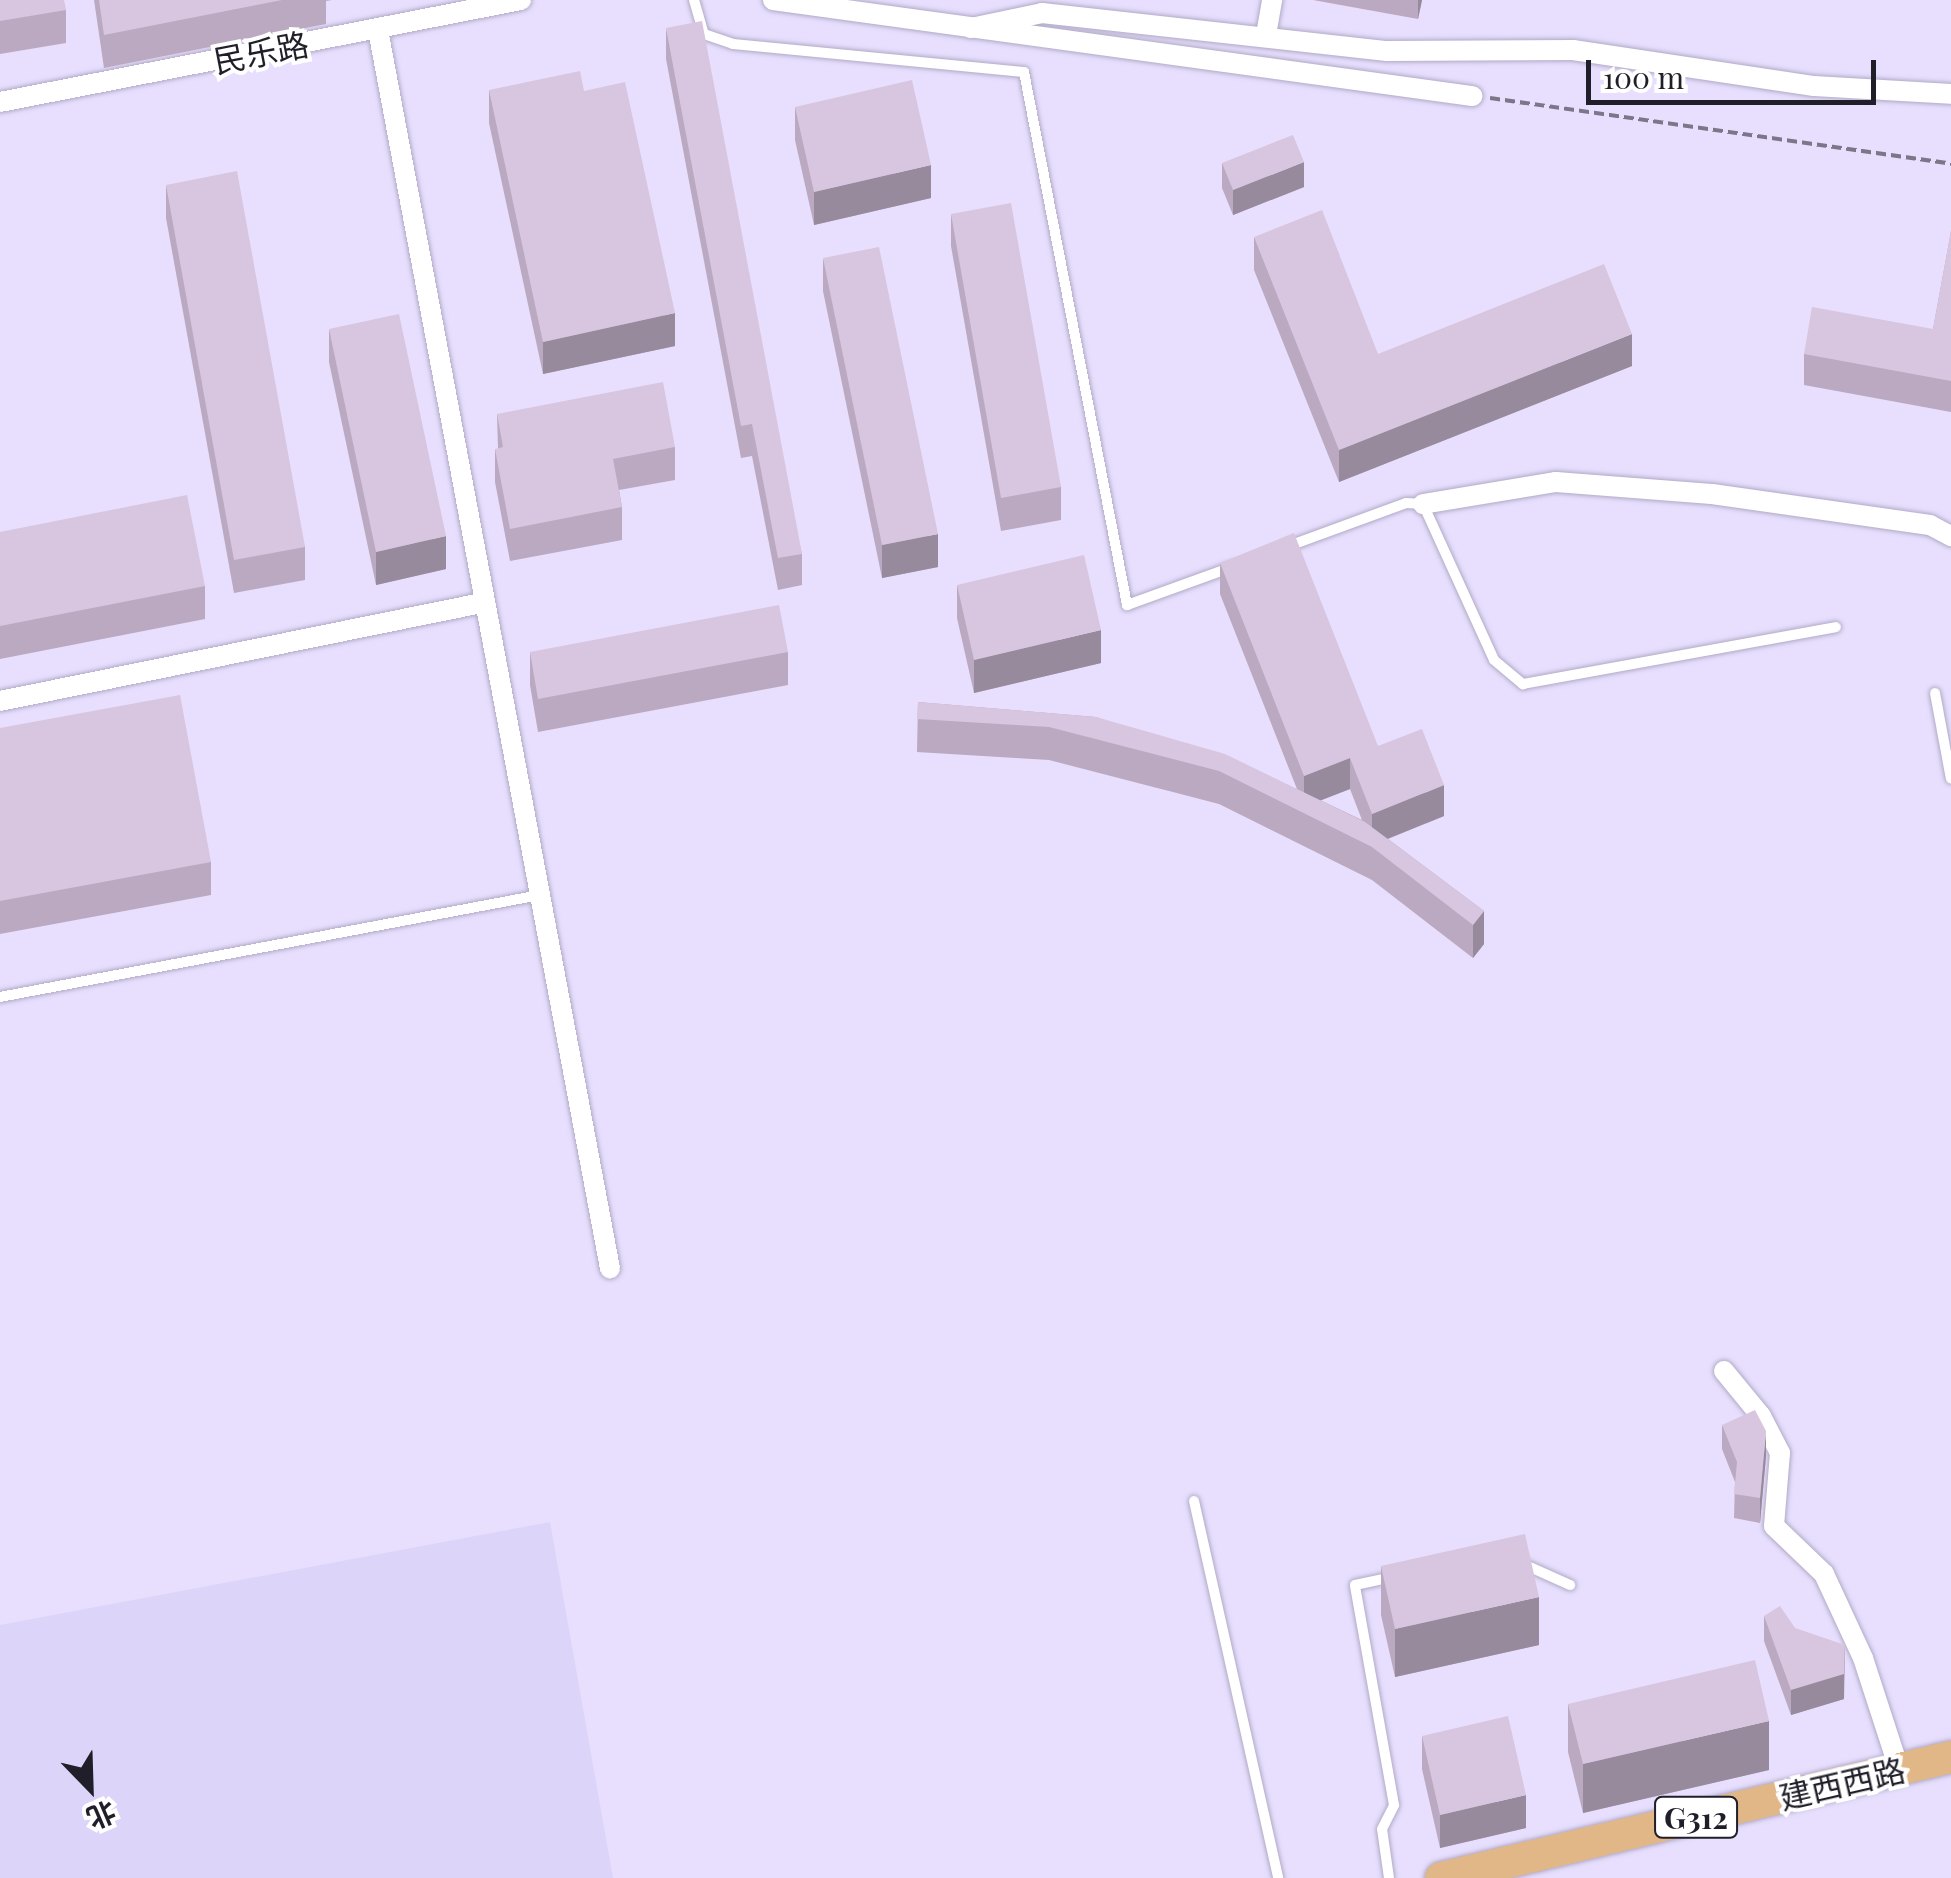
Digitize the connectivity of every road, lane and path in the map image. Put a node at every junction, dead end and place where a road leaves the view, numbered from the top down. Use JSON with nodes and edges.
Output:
{"nodes":[{"id":1,"x":521,"y":0,"type":"edge"},
{"id":2,"x":694,"y":0,"type":"edge"},
{"id":3,"x":773,"y":0,"type":"edge"},
{"id":4,"x":1272,"y":0,"type":"edge"},
{"id":5,"x":971,"y":28,"type":"junction"},
{"id":6,"x":378,"y":30,"type":"junction"},
{"id":7,"x":1266,"y":35,"type":"junction"},
{"id":8,"x":1951,"y":94,"type":"edge"},
{"id":9,"x":1472,"y":96,"type":"joint"},
{"id":10,"x":0,"y":102,"type":"edge"},
{"id":11,"x":1951,"y":164,"type":"edge"},
{"id":12,"x":1423,"y":504,"type":"junction"},
{"id":13,"x":1951,"y":536,"type":"edge"},
{"id":14,"x":1276,"y":551,"type":"edge"},
{"id":15,"x":1239,"y":564,"type":"edge"},
{"id":16,"x":485,"y":602,"type":"junction"},
{"id":17,"x":1836,"y":627,"type":"dead end"},
{"id":18,"x":1935,"y":693,"type":"dead end"},
{"id":19,"x":0,"y":702,"type":"edge"},
{"id":20,"x":1951,"y":779,"type":"edge"},
{"id":21,"x":540,"y":895,"type":"junction"},
{"id":22,"x":0,"y":997,"type":"edge"},
{"id":23,"x":610,"y":1268,"type":"dead end"},
{"id":24,"x":1724,"y":1371,"type":"dead end"},
{"id":25,"x":1194,"y":1501,"type":"dead end"},
{"id":26,"x":1501,"y":1555,"type":"edge"},
{"id":27,"x":1410,"y":1574,"type":"edge"},
{"id":28,"x":1570,"y":1584,"type":"dead end"},
{"id":29,"x":1951,"y":1757,"type":"edge"},
{"id":30,"x":1899,"y":1769,"type":"junction"},
{"id":31,"x":1278,"y":1878,"type":"edge"},
{"id":32,"x":1389,"y":1878,"type":"edge"},
{"id":33,"x":1441,"y":1878,"type":"edge"}],
"edges":[{"from":1,"to":6,"type":"street","name":"民乐路"},
{"from":2,"to":15,"type":"lane"},
{"from":3,"to":5,"type":"street"},
{"from":4,"to":7,"type":"street"},
{"from":5,"to":7,"type":"street"},
{"from":5,"to":9,"type":"street"},
{"from":6,"to":10,"type":"street","name":"民乐路"},
{"from":6,"to":16,"type":"street"},
{"from":7,"to":8,"type":"street"},
{"from":9,"to":11,"type":"path"},
{"from":12,"to":13,"type":"street"},
{"from":12,"to":14,"type":"lane"},
{"from":12,"to":17,"type":"lane"},
{"from":16,"to":19,"type":"street"},
{"from":16,"to":21,"type":"street"},
{"from":18,"to":20,"type":"lane"},
{"from":21,"to":22,"type":"lane"},
{"from":21,"to":23,"type":"street"},
{"from":24,"to":30,"type":"street"},
{"from":25,"to":31,"type":"lane"},
{"from":26,"to":28,"type":"lane"},
{"from":27,"to":32,"type":"lane"},
{"from":29,"to":30,"type":"highway","name":"建西西路","number":"G312"},
{"from":30,"to":33,"type":"highway","name":"建西西路","number":"G312"}]}
